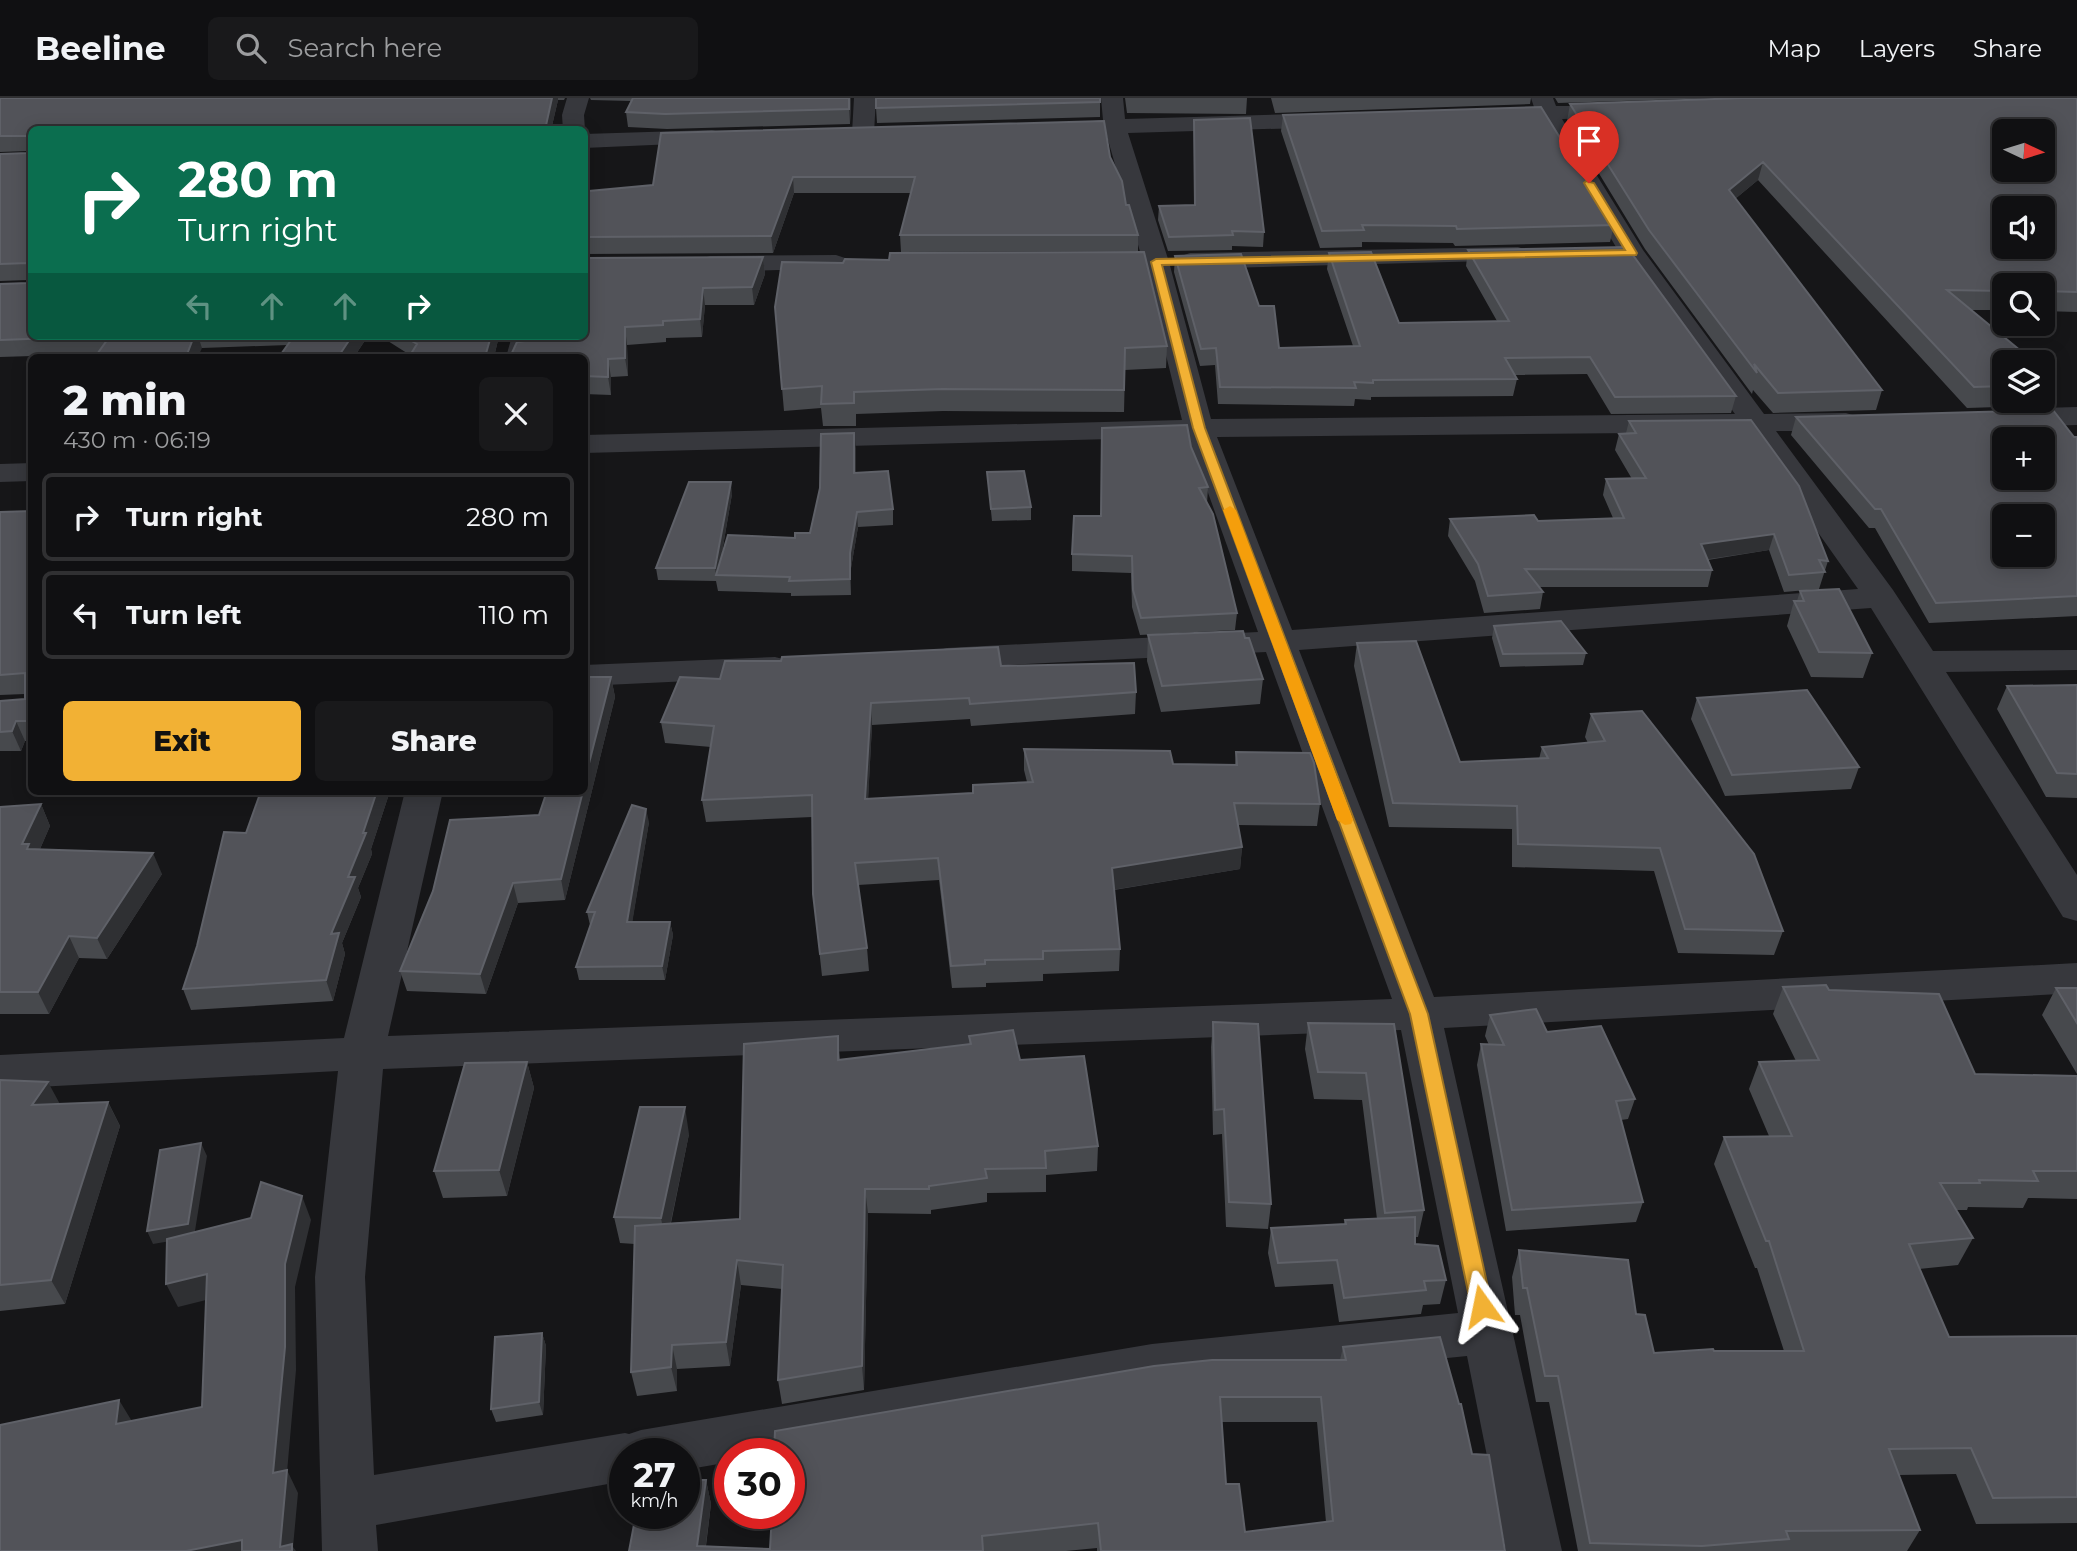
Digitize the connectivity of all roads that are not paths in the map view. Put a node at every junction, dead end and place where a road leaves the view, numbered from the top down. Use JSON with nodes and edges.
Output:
{"nodes":[{"id":1,"x":578,"y":98,"type":"edge"},
{"id":2,"x":865,"y":98,"type":"edge"},
{"id":3,"x":1320,"y":98,"type":"edge"},
{"id":4,"x":1544,"y":106,"type":"edge"},
{"id":5,"x":1641,"y":110,"type":"edge"},
{"id":6,"x":1114,"y":112,"type":"edge"},
{"id":7,"x":1477,"y":116,"type":"edge"},
{"id":8,"x":1351,"y":120,"type":"edge"},
{"id":9,"x":1323,"y":121,"type":"junction"},
{"id":10,"x":574,"y":126,"type":"edge"},
{"id":11,"x":1062,"y":127,"type":"edge"},
{"id":12,"x":889,"y":132,"type":"edge"},
{"id":13,"x":863,"y":133,"type":"junction"},
{"id":14,"x":835,"y":134,"type":"edge"},
{"id":15,"x":738,"y":136,"type":"edge"},
{"id":16,"x":588,"y":141,"type":"edge"},
{"id":17,"x":1605,"y":253,"type":"edge"},
{"id":18,"x":1632,"y":253,"type":"junction"},
{"id":19,"x":1537,"y":254,"type":"edge"},
{"id":20,"x":1142,"y":262,"type":"junction"},
{"id":21,"x":863,"y":263,"type":"edge"},
{"id":22,"x":682,"y":264,"type":"edge"},
{"id":23,"x":2077,"y":416,"type":"edge"},
{"id":24,"x":1980,"y":419,"type":"edge"},
{"id":25,"x":1868,"y":422,"type":"edge"},
{"id":26,"x":1757,"y":425,"type":"junction"},
{"id":27,"x":1199,"y":428,"type":"junction"},
{"id":28,"x":588,"y":444,"type":"edge"},
{"id":29,"x":1881,"y":597,"type":"junction"},
{"id":30,"x":1278,"y":641,"type":"junction"},
{"id":31,"x":917,"y":660,"type":"edge"},
{"id":32,"x":2077,"y":660,"type":"edge"},
{"id":33,"x":1921,"y":662,"type":"junction"},
{"id":34,"x":806,"y":665,"type":"edge"},
{"id":35,"x":588,"y":676,"type":"edge"},
{"id":36,"x":424,"y":795,"type":"edge"},
{"id":37,"x":2077,"y":907,"type":"edge"},
{"id":38,"x":2077,"y":978,"type":"edge"},
{"id":39,"x":1419,"y":1014,"type":"junction"},
{"id":40,"x":362,"y":1053,"type":"junction"},
{"id":41,"x":0,"y":1072,"type":"edge"},
{"id":42,"x":1487,"y":1332,"type":"junction"},
{"id":43,"x":700,"y":1444,"type":"edge"},
{"id":44,"x":609,"y":1461,"type":"edge"},
{"id":45,"x":349,"y":1528,"type":"edge"},
{"id":46,"x":1534,"y":1551,"type":"edge"}],
"edges":[{"from":1,"to":10,"type":"street"},
{"from":2,"to":13,"type":"street"},
{"from":3,"to":9,"type":"street"},
{"from":4,"to":5,"type":"street"},
{"from":4,"to":7,"type":"street"},
{"from":4,"to":18,"type":"street"},
{"from":6,"to":9,"type":"street"},
{"from":6,"to":11,"type":"street"},
{"from":6,"to":20,"type":"street"},
{"from":8,"to":9,"type":"street"},
{"from":12,"to":13,"type":"street"},
{"from":13,"to":14,"type":"street"},
{"from":15,"to":16,"type":"street"},
{"from":17,"to":18,"type":"street"},
{"from":18,"to":26,"type":"street"},
{"from":19,"to":20,"type":"street"},
{"from":20,"to":27,"type":"street"},
{"from":21,"to":22,"type":"street"},
{"from":23,"to":24,"type":"street"},
{"from":25,"to":26,"type":"street"},
{"from":26,"to":27,"type":"street"},
{"from":26,"to":29,"type":"street"},
{"from":27,"to":28,"type":"street"},
{"from":27,"to":30,"type":"street"},
{"from":29,"to":30,"type":"street"},
{"from":29,"to":33,"type":"street"},
{"from":30,"to":31,"type":"street"},
{"from":30,"to":39,"type":"street"},
{"from":32,"to":33,"type":"street"},
{"from":33,"to":37,"type":"street"},
{"from":34,"to":35,"type":"street"},
{"from":36,"to":40,"type":"street"},
{"from":38,"to":39,"type":"street"},
{"from":39,"to":40,"type":"street"},
{"from":39,"to":42,"type":"street"},
{"from":40,"to":41,"type":"street"},
{"from":40,"to":45,"type":"street"},
{"from":42,"to":43,"type":"street"},
{"from":42,"to":46,"type":"street"},
{"from":44,"to":45,"type":"street"}]}
